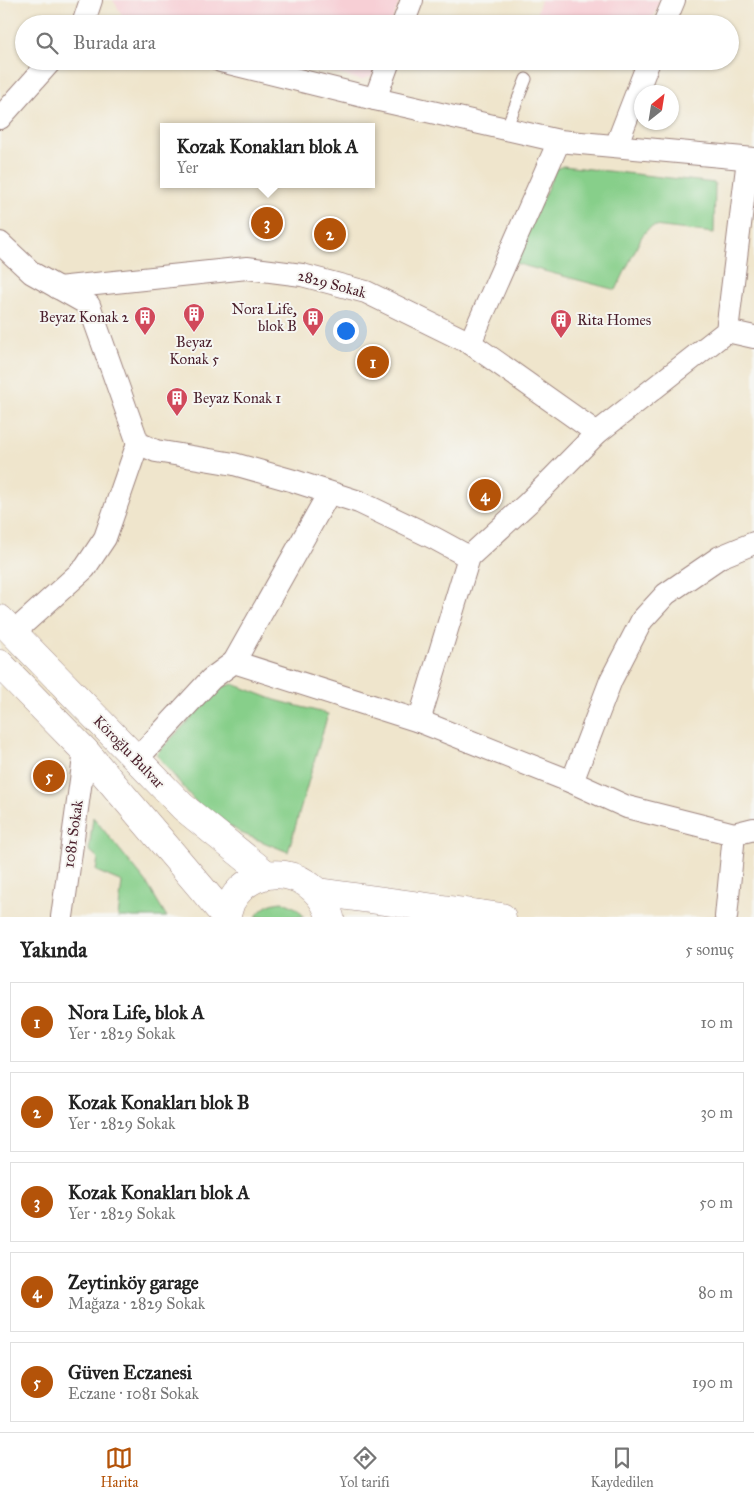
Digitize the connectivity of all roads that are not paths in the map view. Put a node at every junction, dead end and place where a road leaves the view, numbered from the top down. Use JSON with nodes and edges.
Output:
{"nodes":[{"id":1,"x":91,"y":0,"type":"edge"},
{"id":2,"x":412,"y":0,"type":"edge"},
{"id":3,"x":674,"y":0,"type":"edge"},
{"id":4,"x":86,"y":15,"type":"edge"},
{"id":5,"x":406,"y":15,"type":"edge"},
{"id":6,"x":668,"y":15,"type":"edge"},
{"id":7,"x":43,"y":70,"type":"edge"},
{"id":8,"x":257,"y":70,"type":"edge"},
{"id":9,"x":386,"y":70,"type":"edge"},
{"id":10,"x":646,"y":70,"type":"edge"},
{"id":11,"x":526,"y":79,"type":"dead end"},
{"id":12,"x":375,"y":99,"type":"junction"},
{"id":13,"x":0,"y":118,"type":"edge"},
{"id":14,"x":506,"y":129,"type":"junction"},
{"id":15,"x":559,"y":141,"type":"junction"},
{"id":16,"x":616,"y":146,"type":"junction"},
{"id":17,"x":751,"y":159,"type":"edge"},
{"id":18,"x":0,"y":243,"type":"edge"},
{"id":19,"x":58,"y":288,"type":"junction"},
{"id":20,"x":728,"y":331,"type":"junction"},
{"id":21,"x":754,"y":337,"type":"edge"},
{"id":22,"x":470,"y":342,"type":"junction"},
{"id":23,"x":597,"y":433,"type":"junction"},
{"id":24,"x":138,"y":443,"type":"junction"},
{"id":25,"x":329,"y":492,"type":"junction"},
{"id":26,"x":754,"y":543,"type":"edge"},
{"id":27,"x":469,"y":557,"type":"junction"},
{"id":28,"x":6,"y":626,"type":"edge"},
{"id":29,"x":234,"y":662,"type":"junction"},
{"id":30,"x":0,"y":664,"type":"edge"},
{"id":31,"x":419,"y":721,"type":"junction"},
{"id":32,"x":85,"y":751,"type":"junction"},
{"id":33,"x":136,"y":760,"type":"junction"},
{"id":34,"x":572,"y":782,"type":"junction"},
{"id":35,"x":744,"y":832,"type":"edge"},
{"id":36,"x":267,"y":875,"type":"junction"},
{"id":37,"x":318,"y":892,"type":"junction"},
{"id":38,"x":726,"y":916,"type":"edge"},
{"id":39,"x":62,"y":917,"type":"edge"},
{"id":40,"x":226,"y":917,"type":"edge"},
{"id":41,"x":330,"y":917,"type":"edge"},
{"id":42,"x":502,"y":917,"type":"edge"}],
"edges":[{"from":1,"to":4,"type":"street"},
{"from":2,"to":5,"type":"street"},
{"from":3,"to":6,"type":"street"},
{"from":7,"to":13,"type":"street"},
{"from":8,"to":12,"type":"street"},
{"from":9,"to":12,"type":"street"},
{"from":10,"to":16,"type":"street"},
{"from":11,"to":14,"type":"lane"},
{"from":12,"to":14,"type":"street"},
{"from":14,"to":15,"type":"street"},
{"from":15,"to":16,"type":"street"},
{"from":15,"to":22,"type":"street"},
{"from":16,"to":17,"type":"street"},
{"from":17,"to":20,"type":"street"},
{"from":18,"to":19,"type":"street"},
{"from":19,"to":22,"type":"street","name":"2829 Sokak"},
{"from":19,"to":24,"type":"street"},
{"from":20,"to":21,"type":"street"},
{"from":20,"to":23,"type":"street"},
{"from":22,"to":23,"type":"street","name":"2829 Sokak"},
{"from":23,"to":27,"type":"street"},
{"from":24,"to":25,"type":"street"},
{"from":24,"to":28,"type":"street"},
{"from":25,"to":27,"type":"street"},
{"from":25,"to":29,"type":"street"},
{"from":26,"to":34,"type":"street"},
{"from":27,"to":31,"type":"street"},
{"from":28,"to":33,"type":"main road","name":"Köroğlu Bulvar"},
{"from":29,"to":31,"type":"street"},
{"from":29,"to":33,"type":"street"},
{"from":30,"to":32,"type":"main road","name":"Köroğlu Bulvar"},
{"from":31,"to":34,"type":"street"},
{"from":32,"to":39,"type":"street","name":"1081 Sokak"},
{"from":32,"to":40,"type":"main road","name":"Köroğlu Bulvar"},
{"from":33,"to":36,"type":"main road","name":"Köroğlu Bulvar"},
{"from":34,"to":35,"type":"street"},
{"from":35,"to":38,"type":"street"},
{"from":36,"to":37,"type":"main road"},
{"from":36,"to":40,"type":"main road"},
{"from":37,"to":41,"type":"main road"},
{"from":37,"to":42,"type":"main road"}]}
